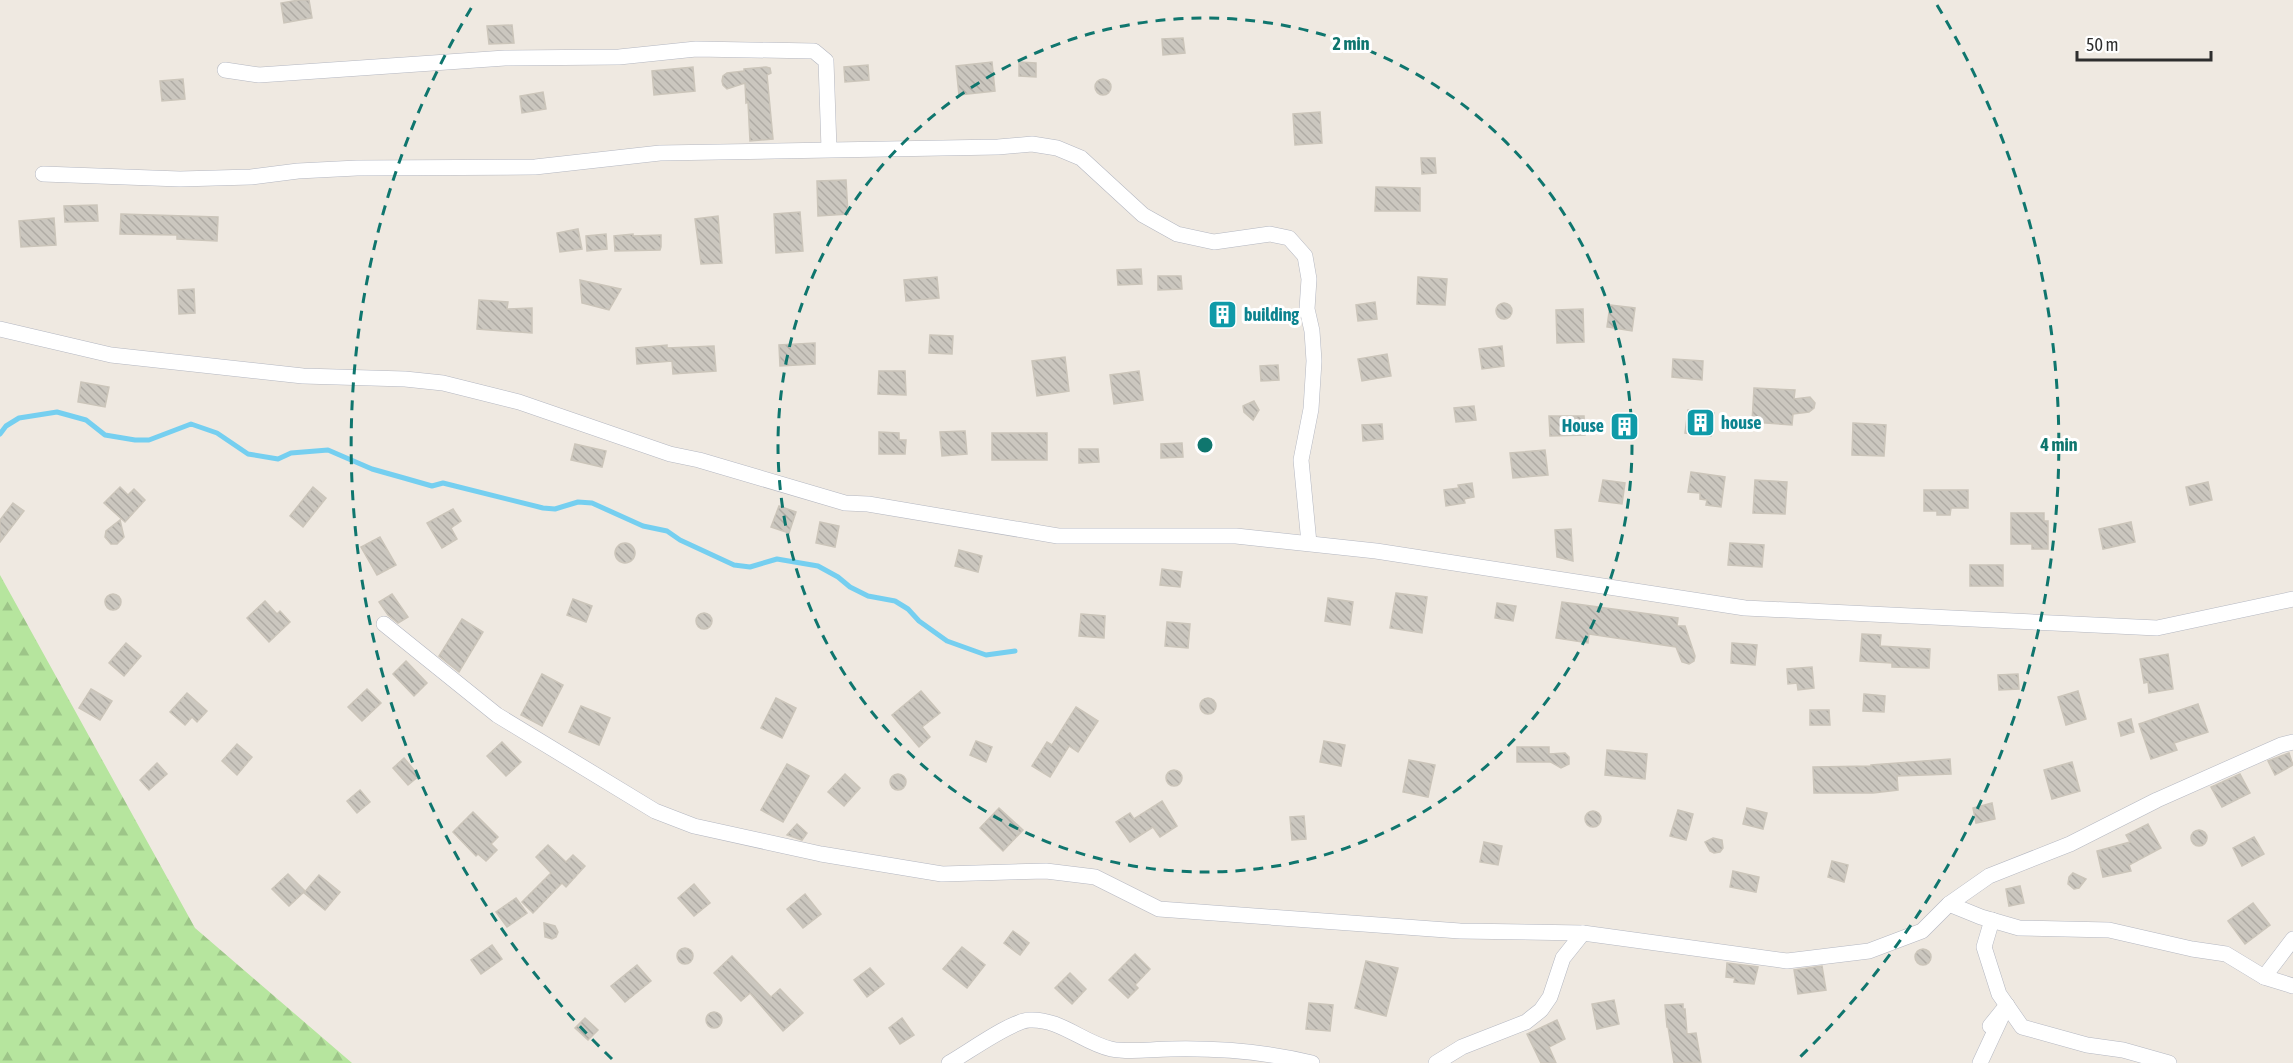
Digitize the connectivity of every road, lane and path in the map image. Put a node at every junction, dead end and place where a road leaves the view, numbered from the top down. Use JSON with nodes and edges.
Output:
{"nodes":[{"id":1,"x":225,"y":70,"type":"dead end"},
{"id":2,"x":829,"y":149,"type":"junction"},
{"id":3,"x":43,"y":174,"type":"dead end"},
{"id":4,"x":0,"y":329,"type":"edge"},
{"id":5,"x":1309,"y":543,"type":"junction"},
{"id":6,"x":2293,"y":599,"type":"edge"},
{"id":7,"x":384,"y":624,"type":"dead end"},
{"id":8,"x":2293,"y":742,"type":"edge"},
{"id":9,"x":1949,"y":904,"type":"junction"},
{"id":10,"x":1992,"y":920,"type":"junction"},
{"id":11,"x":1583,"y":933,"type":"junction"},
{"id":12,"x":2293,"y":939,"type":"edge"},
{"id":13,"x":2264,"y":977,"type":"junction"},
{"id":14,"x":2293,"y":986,"type":"edge"},
{"id":15,"x":2007,"y":1005,"type":"junction"},
{"id":16,"x":1990,"y":1026,"type":"dead end"},
{"id":17,"x":949,"y":1063,"type":"edge"},
{"id":18,"x":1312,"y":1063,"type":"edge"},
{"id":19,"x":1436,"y":1063,"type":"edge"},
{"id":20,"x":1980,"y":1063,"type":"edge"},
{"id":21,"x":2169,"y":1063,"type":"edge"}],
"edges":[{"from":1,"to":2,"type":"street"},
{"from":2,"to":3,"type":"street"},
{"from":2,"to":5,"type":"street"},
{"from":4,"to":5,"type":"street"},
{"from":5,"to":6,"type":"street"},
{"from":7,"to":11,"type":"street"},
{"from":8,"to":9,"type":"street"},
{"from":9,"to":10,"type":"street"},
{"from":9,"to":11,"type":"street"},
{"from":10,"to":13,"type":"street"},
{"from":10,"to":15,"type":"street"},
{"from":11,"to":19,"type":"street"},
{"from":12,"to":13,"type":"street"},
{"from":13,"to":14,"type":"street"},
{"from":15,"to":16,"type":"street"},
{"from":15,"to":20,"type":"street"},
{"from":15,"to":21,"type":"street"},
{"from":17,"to":18,"type":"street"}]}
